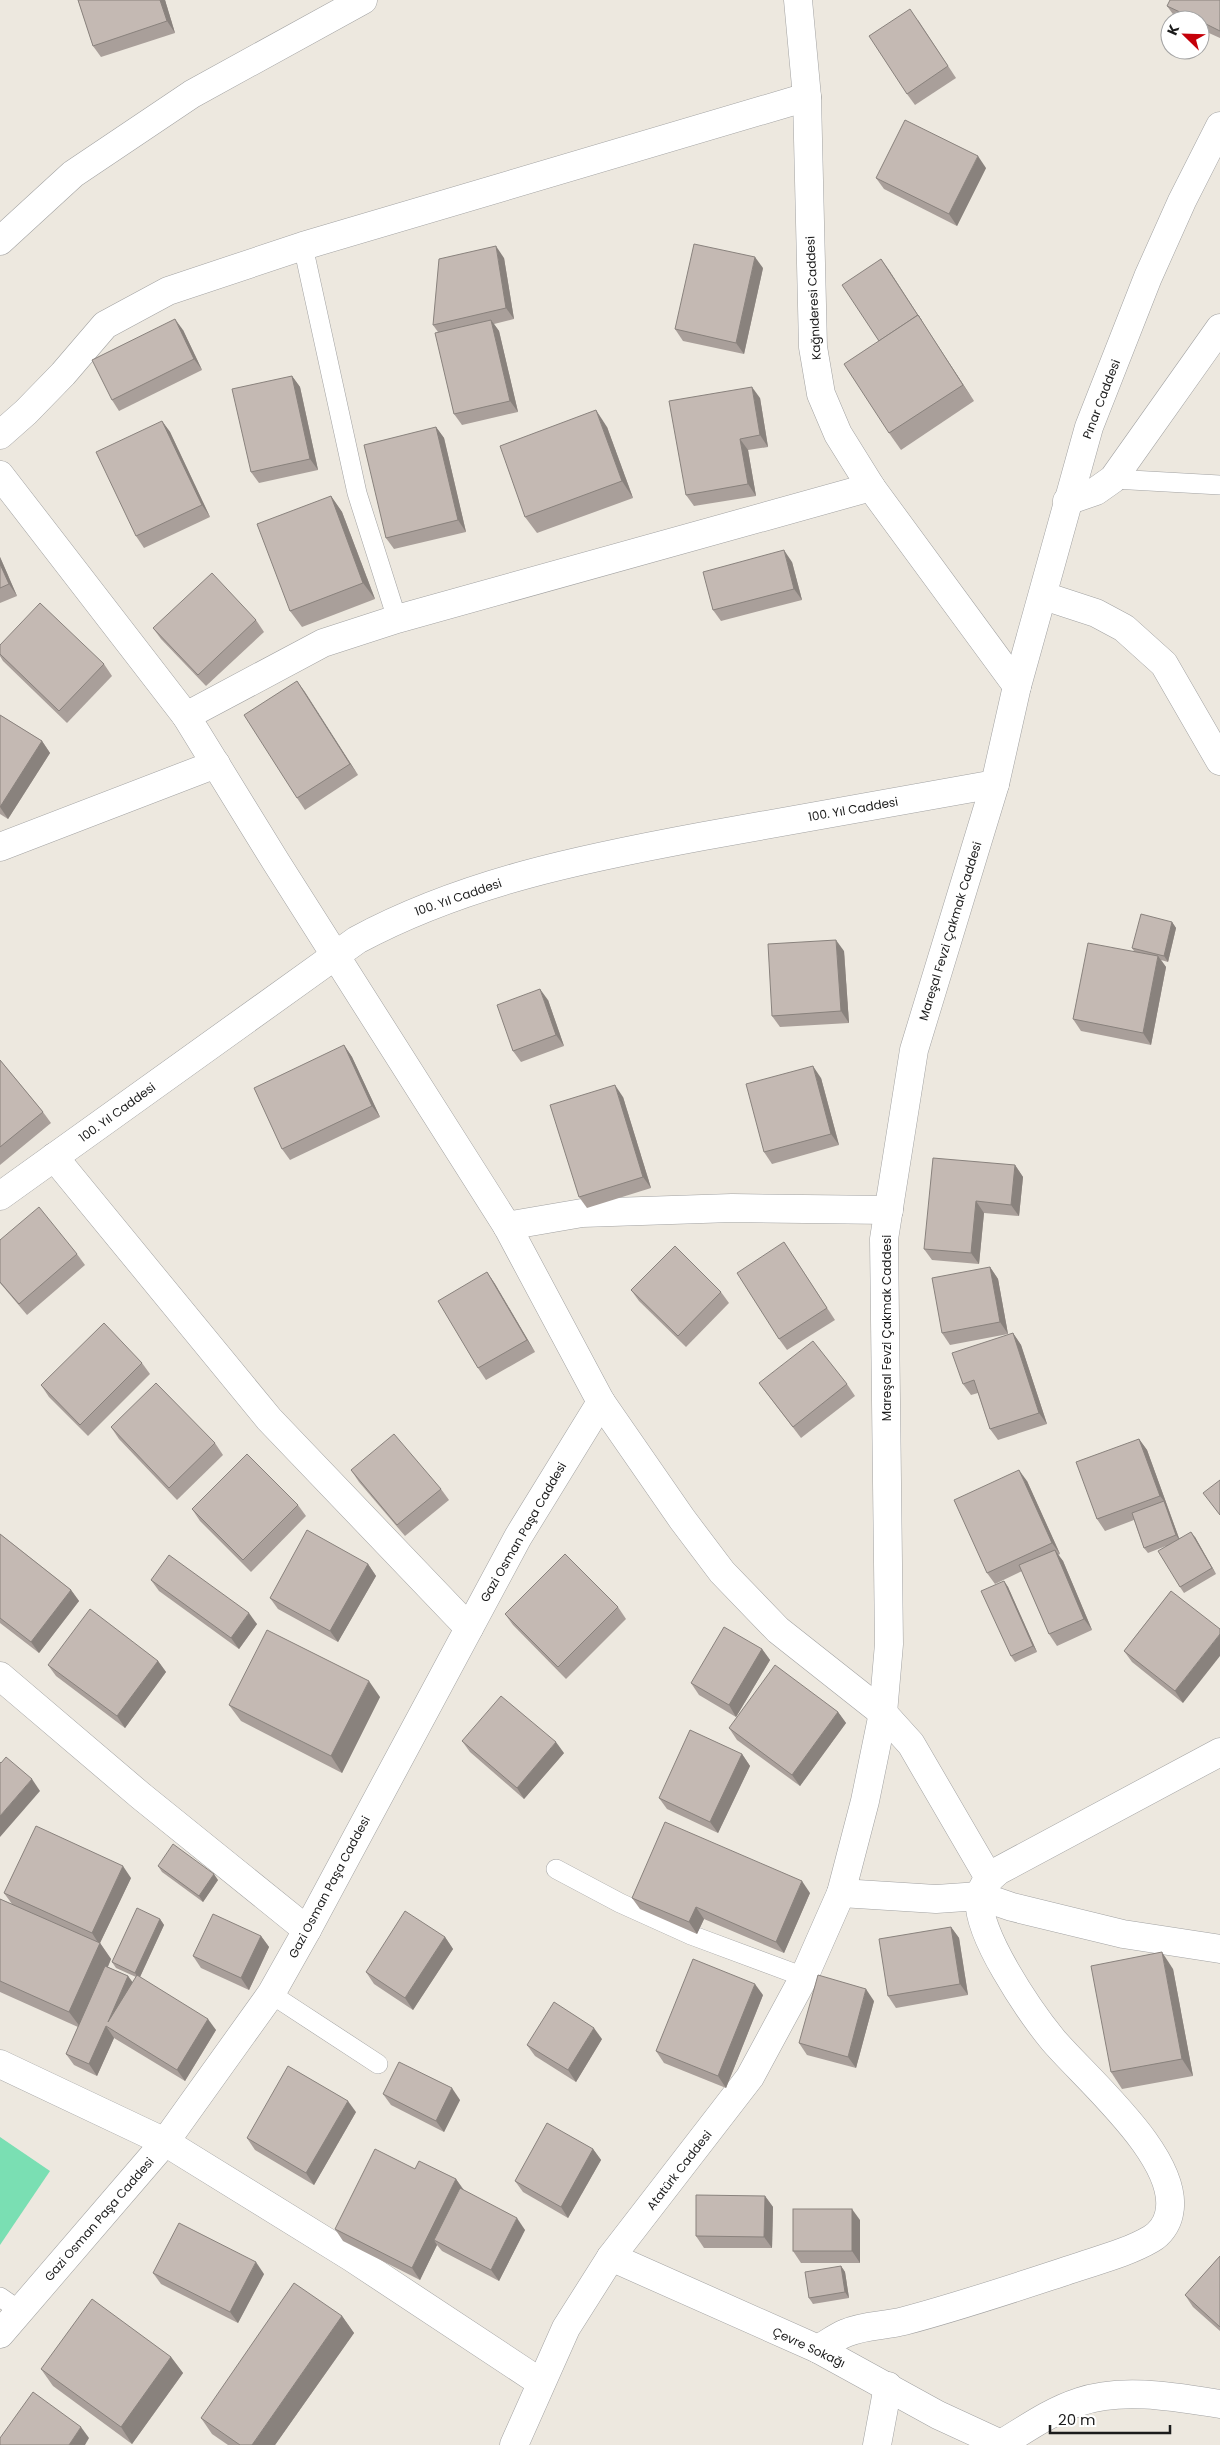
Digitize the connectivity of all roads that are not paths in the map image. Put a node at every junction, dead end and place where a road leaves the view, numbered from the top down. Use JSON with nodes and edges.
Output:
{"nodes":[{"id":1,"x":363,"y":0,"type":"edge"},
{"id":2,"x":798,"y":0,"type":"edge"},
{"id":3,"x":807,"y":97,"type":"junction"},
{"id":4,"x":1220,"y":126,"type":"edge"},
{"id":5,"x":0,"y":241,"type":"edge"},
{"id":6,"x":303,"y":246,"type":"junction"},
{"id":7,"x":1220,"y":328,"type":"edge"},
{"id":8,"x":0,"y":435,"type":"edge"},
{"id":9,"x":0,"y":475,"type":"edge"},
{"id":10,"x":1113,"y":479,"type":"junction"},
{"id":11,"x":1220,"y":485,"type":"edge"},
{"id":12,"x":871,"y":487,"type":"junction"},
{"id":13,"x":1067,"y":501,"type":"junction"},
{"id":14,"x":1044,"y":596,"type":"junction"},
{"id":15,"x":397,"y":619,"type":"junction"},
{"id":16,"x":1017,"y":686,"type":"junction"},
{"id":17,"x":186,"y":716,"type":"junction"},
{"id":18,"x":1220,"y":761,"type":"edge"},
{"id":19,"x":216,"y":764,"type":"junction"},
{"id":20,"x":995,"y":784,"type":"junction"},
{"id":21,"x":0,"y":847,"type":"edge"},
{"id":22,"x":335,"y":955,"type":"junction"},
{"id":23,"x":54,"y":1157,"type":"junction"},
{"id":24,"x":0,"y":1196,"type":"edge"},
{"id":25,"x":888,"y":1210,"type":"junction"},
{"id":26,"x":507,"y":1226,"type":"junction"},
{"id":27,"x":601,"y":1402,"type":"junction"},
{"id":28,"x":469,"y":1628,"type":"junction"},
{"id":29,"x":0,"y":1676,"type":"edge"},
{"id":30,"x":883,"y":1713,"type":"junction"},
{"id":31,"x":1220,"y":1752,"type":"edge"},
{"id":32,"x":556,"y":1869,"type":"dead end"},
{"id":33,"x":984,"y":1887,"type":"junction"},
{"id":34,"x":842,"y":1893,"type":"junction"},
{"id":35,"x":307,"y":1930,"type":"junction"},
{"id":36,"x":1220,"y":1949,"type":"edge"},
{"id":37,"x":804,"y":1977,"type":"junction"},
{"id":38,"x":271,"y":1994,"type":"junction"},
{"id":39,"x":0,"y":2064,"type":"edge"},
{"id":40,"x":378,"y":2064,"type":"dead end"},
{"id":41,"x":165,"y":2142,"type":"junction"},
{"id":42,"x":611,"y":2257,"type":"junction"},
{"id":43,"x":10,"y":2304,"type":"edge"},
{"id":44,"x":0,"y":2334,"type":"edge"},
{"id":45,"x":818,"y":2349,"type":"junction"},
{"id":46,"x":540,"y":2382,"type":"junction"},
{"id":47,"x":888,"y":2386,"type":"junction"},
{"id":48,"x":1220,"y":2404,"type":"edge"},
{"id":49,"x":514,"y":2445,"type":"edge"},
{"id":50,"x":877,"y":2445,"type":"edge"},
{"id":51,"x":1002,"y":2445,"type":"edge"}],
"edges":[{"from":1,"to":5,"type":"street"},
{"from":2,"to":3,"type":"street","name":"Kağnıderesi Caddesi"},
{"from":3,"to":6,"type":"street"},
{"from":3,"to":12,"type":"street","name":"Kağnıderesi Caddesi"},
{"from":4,"to":13,"type":"street","name":"Pınar Caddesi"},
{"from":6,"to":8,"type":"street"},
{"from":6,"to":15,"type":"lane"},
{"from":7,"to":10,"type":"street"},
{"from":9,"to":17,"type":"street"},
{"from":10,"to":11,"type":"lane"},
{"from":10,"to":13,"type":"street"},
{"from":12,"to":15,"type":"street"},
{"from":12,"to":16,"type":"street","name":"Kağnıderesi Caddesi"},
{"from":13,"to":14,"type":"street","name":"Pınar Caddesi"},
{"from":14,"to":16,"type":"street","name":"Pınar Caddesi"},
{"from":14,"to":18,"type":"street"},
{"from":15,"to":17,"type":"street"},
{"from":16,"to":20,"type":"street","name":"Mareşal Fevzi Çakmak Caddesi"},
{"from":17,"to":19,"type":"street"},
{"from":19,"to":21,"type":"street"},
{"from":19,"to":22,"type":"street"},
{"from":20,"to":22,"type":"street","name":"100. Yıl Caddesi"},
{"from":20,"to":25,"type":"street","name":"Mareşal Fevzi Çakmak Caddesi"},
{"from":22,"to":23,"type":"street","name":"100. Yıl Caddesi"},
{"from":22,"to":26,"type":"street"},
{"from":23,"to":24,"type":"street","name":"100. Yıl Caddesi"},
{"from":23,"to":28,"type":"street"},
{"from":25,"to":26,"type":"street"},
{"from":25,"to":30,"type":"street","name":"Mareşal Fevzi Çakmak Caddesi"},
{"from":26,"to":27,"type":"street"},
{"from":27,"to":28,"type":"street","name":"Gazi Osman Paşa Caddesi"},
{"from":27,"to":30,"type":"street"},
{"from":28,"to":35,"type":"street","name":"Gazi Osman Paşa Caddesi"},
{"from":29,"to":35,"type":"street"},
{"from":30,"to":33,"type":"street"},
{"from":30,"to":34,"type":"street","name":"Mareşal Fevzi Çakmak Caddesi"},
{"from":31,"to":33,"type":"street"},
{"from":32,"to":37,"type":"lane"},
{"from":33,"to":34,"type":"street"},
{"from":33,"to":36,"type":"street"},
{"from":33,"to":45,"type":"street"},
{"from":34,"to":37,"type":"street","name":"Atatürk Caddesi"},
{"from":35,"to":38,"type":"street","name":"Gazi Osman Paşa Caddesi"},
{"from":37,"to":42,"type":"street","name":"Atatürk Caddesi"},
{"from":38,"to":40,"type":"lane"},
{"from":38,"to":41,"type":"street","name":"Gazi Osman Paşa Caddesi"},
{"from":39,"to":41,"type":"street"},
{"from":41,"to":43,"type":"street","name":"Gazi Osman Paşa Caddesi"},
{"from":41,"to":46,"type":"street"},
{"from":42,"to":45,"type":"street","name":"Çevre Sokağı"},
{"from":42,"to":46,"type":"street","name":"Atatürk Caddesi"},
{"from":43,"to":44,"type":"street","name":"Gazi Osman Paşa Caddesi"},
{"from":45,"to":47,"type":"street","name":"Çevre Sokağı"},
{"from":46,"to":49,"type":"street","name":"Atatürk Caddesi"},
{"from":47,"to":50,"type":"street"},
{"from":47,"to":51,"type":"street","name":"Çevre Sokağı"},
{"from":48,"to":51,"type":"street"}]}
